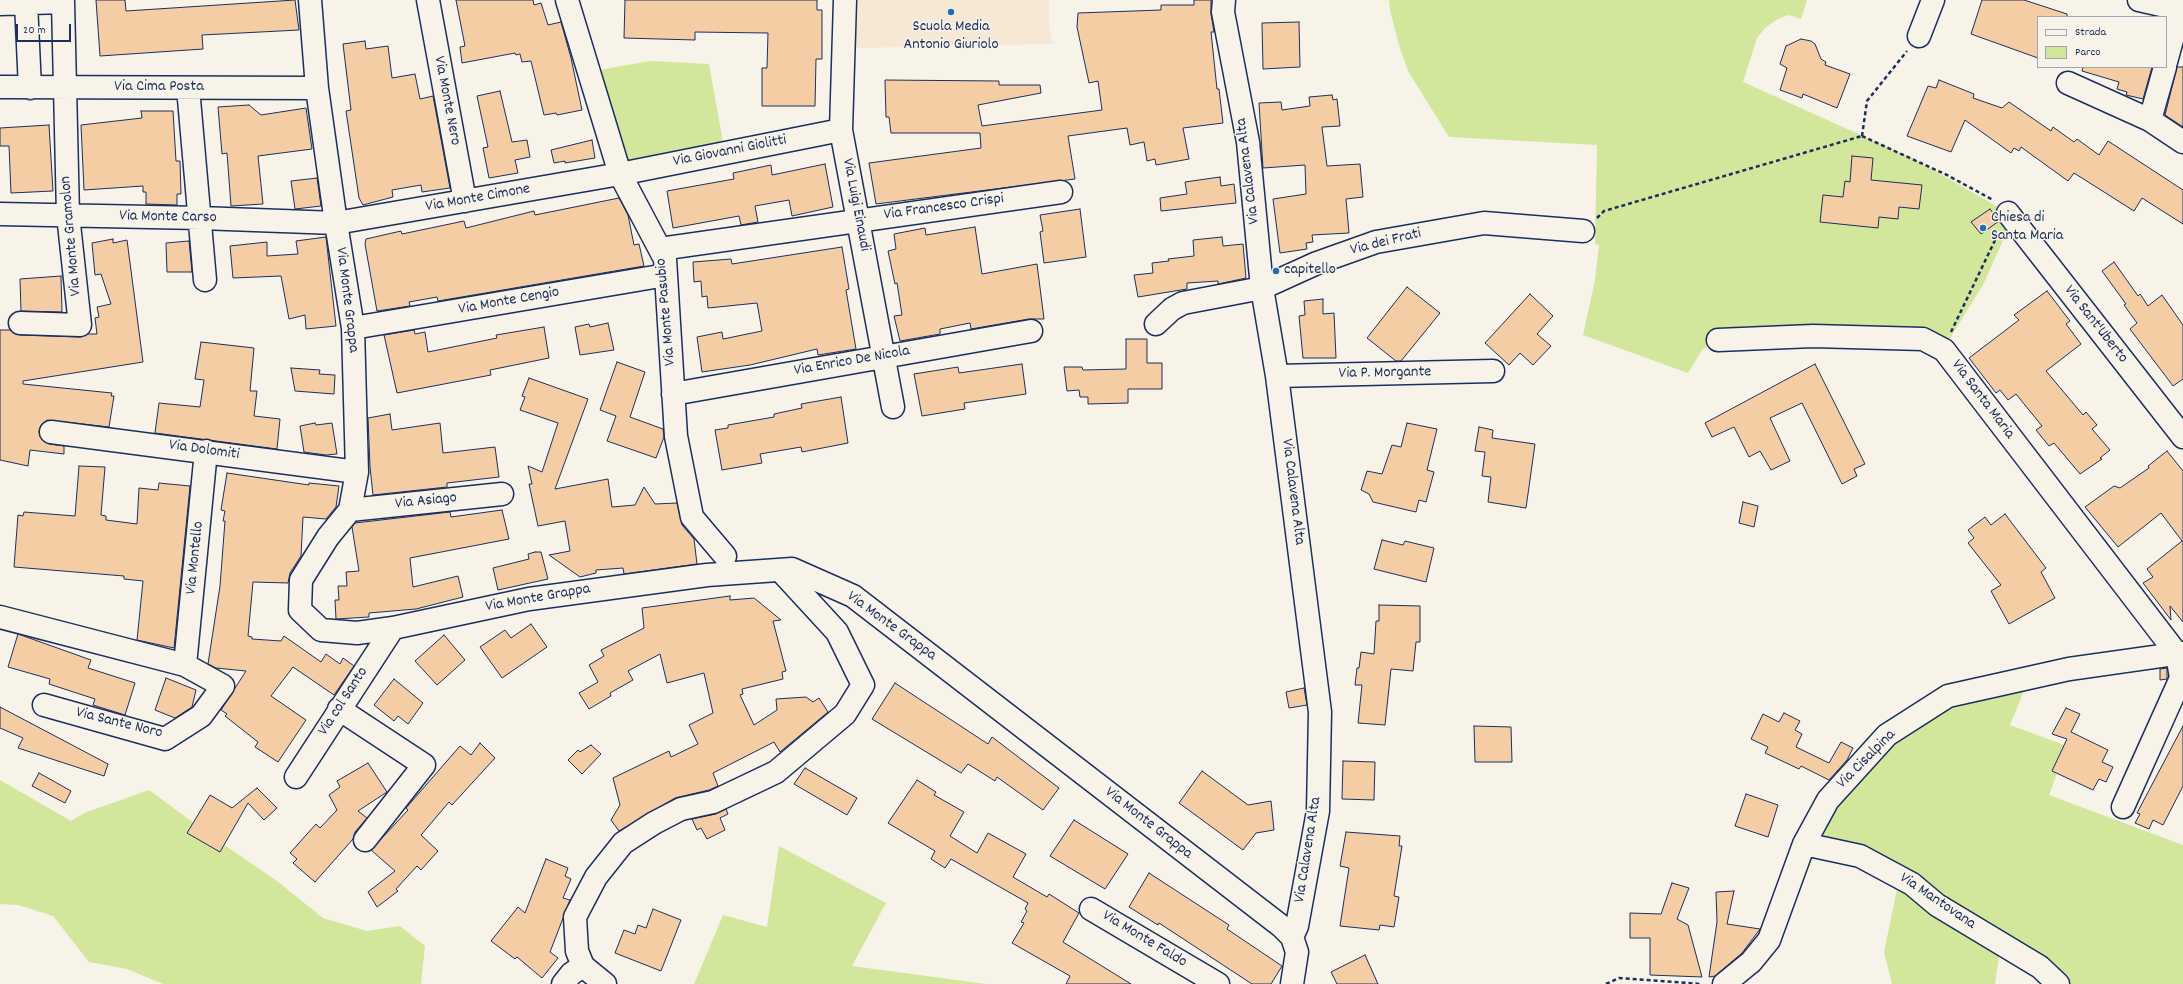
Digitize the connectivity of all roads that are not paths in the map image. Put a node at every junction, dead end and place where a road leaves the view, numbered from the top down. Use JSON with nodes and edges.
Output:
{"nodes":[{"id":1,"x":310,"y":0,"type":"edge"},
{"id":2,"x":428,"y":0,"type":"edge"},
{"id":3,"x":567,"y":0,"type":"edge"},
{"id":4,"x":845,"y":0,"type":"edge"},
{"id":5,"x":1224,"y":0,"type":"edge"},
{"id":6,"x":1933,"y":0,"type":"edge"},
{"id":7,"x":2140,"y":0,"type":"edge"},
{"id":8,"x":26,"y":3,"type":"junction"},
{"id":9,"x":0,"y":4,"type":"edge"},
{"id":10,"x":2181,"y":10,"type":"edge"},
{"id":11,"x":1919,"y":36,"type":"road end"},
{"id":12,"x":2167,"y":59,"type":"edge"},
{"id":13,"x":2165,"y":68,"type":"edge"},
{"id":14,"x":2068,"y":84,"type":"dead end"},
{"id":15,"x":0,"y":88,"type":"edge"},
{"id":16,"x":30,"y":88,"type":"junction"},
{"id":17,"x":65,"y":88,"type":"junction"},
{"id":18,"x":188,"y":88,"type":"junction"},
{"id":19,"x":317,"y":88,"type":"junction"},
{"id":20,"x":2150,"y":120,"type":"junction"},
{"id":21,"x":841,"y":130,"type":"junction"},
{"id":22,"x":2183,"y":142,"type":"edge"},
{"id":23,"x":620,"y":174,"type":"junction"},
{"id":24,"x":1061,"y":192,"type":"dead end"},
{"id":25,"x":465,"y":201,"type":"junction"},
{"id":26,"x":2008,"y":212,"type":"road end"},
{"id":27,"x":0,"y":214,"type":"edge"},
{"id":28,"x":68,"y":215,"type":"junction"},
{"id":29,"x":200,"y":218,"type":"junction"},
{"id":30,"x":858,"y":221,"type":"junction"},
{"id":31,"x":336,"y":223,"type":"junction"},
{"id":32,"x":1583,"y":231,"type":"road end"},
{"id":33,"x":660,"y":249,"type":"junction"},
{"id":34,"x":666,"y":275,"type":"junction"},
{"id":35,"x":205,"y":280,"type":"dead end"},
{"id":36,"x":1262,"y":288,"type":"junction"},
{"id":37,"x":20,"y":323,"type":"dead end"},
{"id":38,"x":1156,"y":324,"type":"dead end"},
{"id":39,"x":353,"y":328,"type":"junction"},
{"id":40,"x":1032,"y":331,"type":"dead end"},
{"id":41,"x":1718,"y":340,"type":"dead end"},
{"id":42,"x":884,"y":357,"type":"junction"},
{"id":43,"x":1493,"y":371,"type":"dead end"},
{"id":44,"x":1277,"y":376,"type":"junction"},
{"id":45,"x":673,"y":394,"type":"junction"},
{"id":46,"x":893,"y":407,"type":"dead end"},
{"id":47,"x":51,"y":432,"type":"dead end"},
{"id":48,"x":2183,"y":437,"type":"edge"},
{"id":49,"x":206,"y":451,"type":"junction"},
{"id":50,"x":357,"y":472,"type":"junction"},
{"id":51,"x":502,"y":494,"type":"dead end"},
{"id":52,"x":350,"y":510,"type":"junction"},
{"id":53,"x":725,"y":556,"type":"dead end"},
{"id":54,"x":780,"y":570,"type":"junction"},
{"id":55,"x":0,"y":617,"type":"edge"},
{"id":56,"x":393,"y":628,"type":"junction"},
{"id":57,"x":2180,"y":653,"type":"edge"},
{"id":58,"x":185,"y":665,"type":"junction"},
{"id":59,"x":44,"y":705,"type":"dead end"},
{"id":60,"x":339,"y":709,"type":"junction"},
{"id":61,"x":296,"y":777,"type":"dead end"},
{"id":62,"x":2123,"y":807,"type":"dead end"},
{"id":63,"x":366,"y":840,"type":"dead end"},
{"id":64,"x":1804,"y":844,"type":"junction"},
{"id":65,"x":1091,"y":909,"type":"dead end"},
{"id":66,"x":1292,"y":937,"type":"junction"},
{"id":67,"x":583,"y":966,"type":"junction"},
{"id":68,"x":563,"y":984,"type":"edge"},
{"id":69,"x":605,"y":984,"type":"edge"},
{"id":70,"x":1218,"y":984,"type":"edge"},
{"id":71,"x":1292,"y":984,"type":"edge"},
{"id":72,"x":1724,"y":984,"type":"edge"},
{"id":73,"x":2058,"y":984,"type":"edge"}],
"edges":[{"from":1,"to":19,"type":"street","name":"Via Monte Grappa"},
{"from":2,"to":25,"type":"street","name":"Via Monte Nero"},
{"from":3,"to":23,"type":"street","name":"Via Monte Pasubio"},
{"from":4,"to":21,"type":"street","name":"Via Luigi Einaudi"},
{"from":5,"to":36,"type":"street","name":"Via Calavena Alta"},
{"from":6,"to":11,"type":"street"},
{"from":7,"to":10,"type":"street"},
{"from":8,"to":9,"type":"street"},
{"from":8,"to":16,"type":"street"},
{"from":8,"to":17,"type":"street","name":"Via Monte Gramolon"},
{"from":10,"to":12,"type":"street"},
{"from":13,"to":20,"type":"street"},
{"from":14,"to":20,"type":"street"},
{"from":15,"to":16,"type":"street","name":"Via Cima Posta"},
{"from":16,"to":17,"type":"street","name":"Via Cima Posta"},
{"from":17,"to":18,"type":"street","name":"Via Cima Posta"},
{"from":17,"to":28,"type":"street","name":"Via Monte Gramolon"},
{"from":18,"to":19,"type":"street","name":"Via Cima Posta"},
{"from":18,"to":29,"type":"street"},
{"from":19,"to":31,"type":"street","name":"Via Monte Grappa"},
{"from":20,"to":22,"type":"street"},
{"from":21,"to":23,"type":"street","name":"Via Giovanni Giolitti"},
{"from":21,"to":30,"type":"street","name":"Via Luigi Einaudi"},
{"from":23,"to":25,"type":"street","name":"Via Monte Cimone"},
{"from":23,"to":33,"type":"street","name":"Via Monte Pasubio"},
{"from":24,"to":30,"type":"street","name":"Via Francesco Crispi"},
{"from":25,"to":31,"type":"street","name":"Via Monte Cimone"},
{"from":26,"to":48,"type":"street","name":"Via Sant'Uberto"},
{"from":27,"to":28,"type":"street","name":"Via Monte Carso"},
{"from":28,"to":29,"type":"street","name":"Via Monte Carso"},
{"from":28,"to":37,"type":"street","name":"Via Monte Gramolon"},
{"from":29,"to":31,"type":"street","name":"Via Monte Carso"},
{"from":29,"to":35,"type":"street"},
{"from":30,"to":33,"type":"street","name":"Via Francesco Crispi"},
{"from":30,"to":42,"type":"street","name":"Via Luigi Einaudi"},
{"from":31,"to":39,"type":"street","name":"Via Monte Grappa"},
{"from":32,"to":36,"type":"street","name":"Via dei Frati"},
{"from":33,"to":34,"type":"street","name":"Via Monte Pasubio"},
{"from":34,"to":39,"type":"street","name":"Via Monte Cengio"},
{"from":34,"to":45,"type":"street","name":"Via Monte Pasubio"},
{"from":36,"to":38,"type":"street","name":"Via dei Frati"},
{"from":36,"to":44,"type":"street","name":"Via Calavena Alta"},
{"from":39,"to":50,"type":"street","name":"Via Monte Grappa"},
{"from":40,"to":42,"type":"street","name":"Via Enrico De Nicola"},
{"from":41,"to":57,"type":"street","name":"Via Santa Maria"},
{"from":42,"to":45,"type":"street","name":"Via Enrico De Nicola"},
{"from":42,"to":46,"type":"street","name":"Via Luigi Einaudi"},
{"from":43,"to":44,"type":"street","name":"Via P. Morgante"},
{"from":44,"to":66,"type":"street","name":"Via Calavena Alta"},
{"from":45,"to":53,"type":"street","name":"Via Monte Pasubio"},
{"from":47,"to":49,"type":"street","name":"Via Dolomiti"},
{"from":49,"to":50,"type":"street","name":"Via Dolomiti"},
{"from":49,"to":58,"type":"street","name":"Via Montello"},
{"from":50,"to":52,"type":"street","name":"Via Monte Grappa"},
{"from":51,"to":52,"type":"street","name":"Via Asiago"},
{"from":52,"to":56,"type":"street","name":"Via Monte Grappa"},
{"from":54,"to":56,"type":"street","name":"Via Monte Grappa"},
{"from":54,"to":66,"type":"street","name":"Via Monte Grappa"},
{"from":54,"to":67,"type":"street"},
{"from":55,"to":58,"type":"street"},
{"from":56,"to":60,"type":"street","name":"Via col Santo"},
{"from":57,"to":62,"type":"street"},
{"from":57,"to":64,"type":"street","name":"Via Cisalpina"},
{"from":58,"to":59,"type":"street","name":"Via Sante Noro"},
{"from":60,"to":61,"type":"street","name":"Via col Santo"},
{"from":60,"to":63,"type":"street"},
{"from":64,"to":72,"type":"street","name":"Via Cisalpina"},
{"from":64,"to":73,"type":"street","name":"Via Mantovana"},
{"from":65,"to":70,"type":"street","name":"Via Monte Faldo"},
{"from":66,"to":71,"type":"street","name":"Via Calavena Alta"},
{"from":67,"to":68,"type":"street"},
{"from":67,"to":69,"type":"street"}]}
